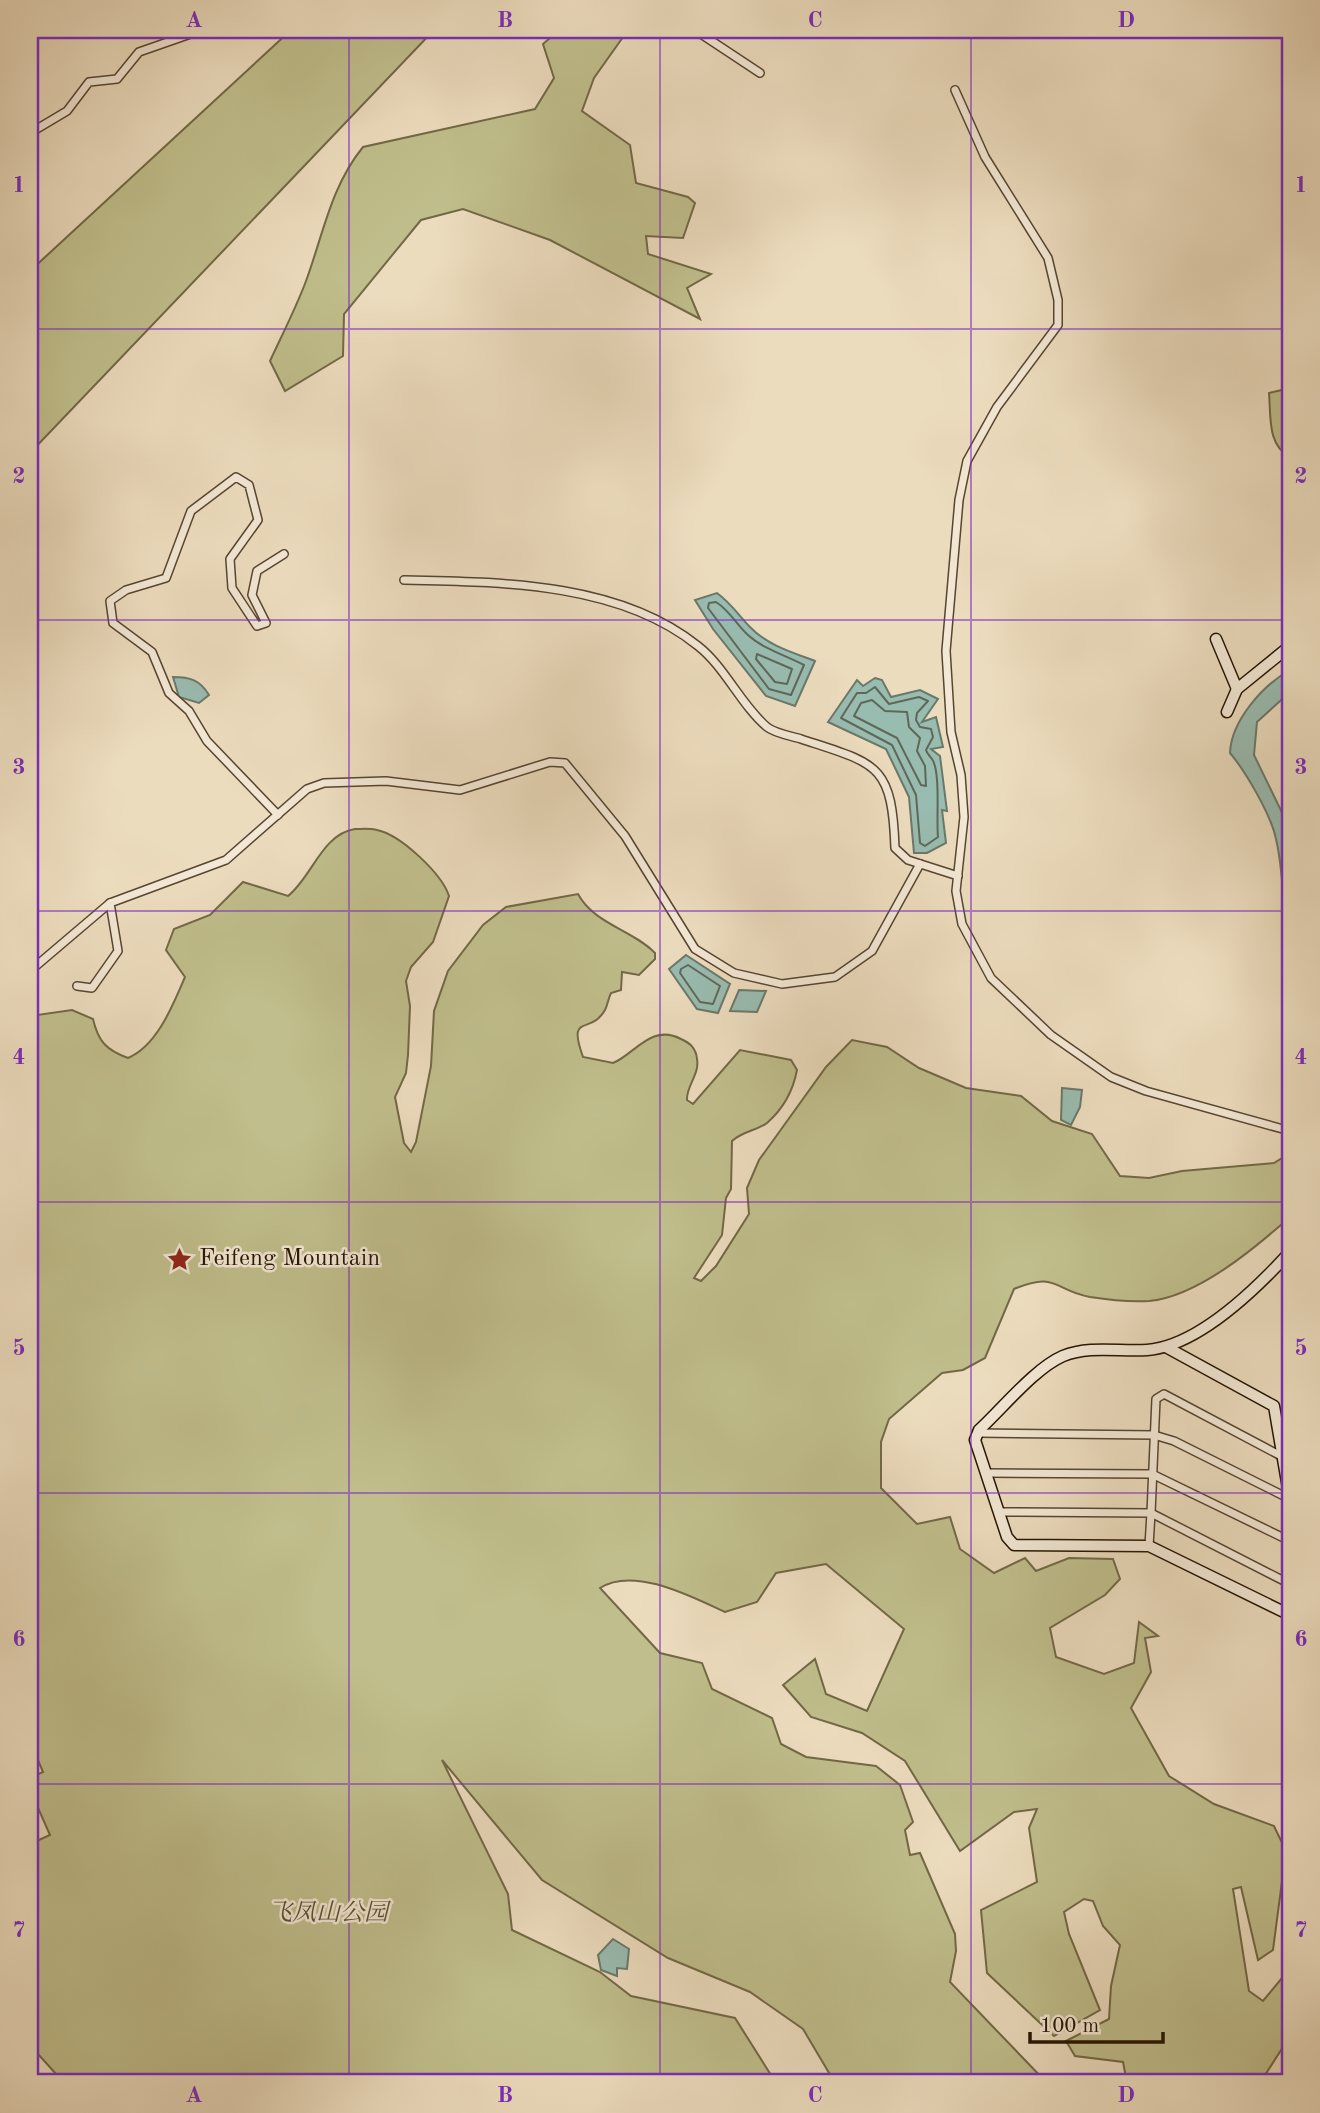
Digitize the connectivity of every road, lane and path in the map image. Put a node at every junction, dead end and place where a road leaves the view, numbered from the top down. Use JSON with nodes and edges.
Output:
{"nodes":[{"id":1,"x":202,"y":30,"type":"edge"},
{"id":2,"x":695,"y":30,"type":"edge"},
{"id":3,"x":760,"y":73,"type":"dead end"},
{"id":4,"x":955,"y":90,"type":"dead end"},
{"id":5,"x":30,"y":133,"type":"edge"},
{"id":6,"x":284,"y":554,"type":"dead end"},
{"id":7,"x":404,"y":580,"type":"dead end"},
{"id":8,"x":1216,"y":639,"type":"dead end"},
{"id":9,"x":1290,"y":646,"type":"edge"},
{"id":10,"x":1237,"y":688,"type":"junction"},
{"id":11,"x":1227,"y":712,"type":"dead end"},
{"id":12,"x":278,"y":815,"type":"junction"},
{"id":13,"x":920,"y":864,"type":"junction"},
{"id":14,"x":958,"y":876,"type":"junction"},
{"id":15,"x":110,"y":903,"type":"junction"},
{"id":16,"x":30,"y":971,"type":"edge"},
{"id":17,"x":76,"y":986,"type":"dead end"},
{"id":18,"x":1290,"y":1131,"type":"edge"},
{"id":19,"x":1290,"y":1252,"type":"edge"},
{"id":20,"x":1166,"y":1347,"type":"junction"},
{"id":21,"x":978,"y":1433,"type":"junction"},
{"id":22,"x":1154,"y":1435,"type":"junction"},
{"id":23,"x":1283,"y":1457,"type":"junction"},
{"id":24,"x":987,"y":1473,"type":"junction"},
{"id":25,"x":1152,"y":1474,"type":"junction"},
{"id":26,"x":1290,"y":1499,"type":"edge"},
{"id":27,"x":1000,"y":1511,"type":"junction"},
{"id":28,"x":1151,"y":1513,"type":"junction"},
{"id":29,"x":1290,"y":1541,"type":"edge"},
{"id":30,"x":1149,"y":1546,"type":"junction"},
{"id":31,"x":1290,"y":1584,"type":"edge"},
{"id":32,"x":1290,"y":1615,"type":"edge"}],
"edges":[{"from":1,"to":5,"type":"street"},
{"from":2,"to":3,"type":"street"},
{"from":4,"to":14,"type":"street"},
{"from":6,"to":12,"type":"street"},
{"from":7,"to":13,"type":"street"},
{"from":8,"to":10,"type":"street"},
{"from":9,"to":10,"type":"street"},
{"from":10,"to":11,"type":"street"},
{"from":12,"to":13,"type":"street"},
{"from":12,"to":15,"type":"street"},
{"from":13,"to":14,"type":"street"},
{"from":14,"to":18,"type":"street"},
{"from":15,"to":16,"type":"street"},
{"from":15,"to":17,"type":"street"},
{"from":19,"to":20,"type":"street"},
{"from":20,"to":21,"type":"street"},
{"from":20,"to":23,"type":"street"},
{"from":21,"to":22,"type":"street"},
{"from":21,"to":24,"type":"street"},
{"from":22,"to":23,"type":"street"},
{"from":22,"to":25,"type":"street"},
{"from":22,"to":26,"type":"street"},
{"from":23,"to":26,"type":"street"},
{"from":24,"to":25,"type":"street"},
{"from":24,"to":27,"type":"street"},
{"from":25,"to":28,"type":"street"},
{"from":25,"to":29,"type":"street"},
{"from":27,"to":28,"type":"street"},
{"from":27,"to":30,"type":"street"},
{"from":28,"to":30,"type":"street"},
{"from":28,"to":31,"type":"street"},
{"from":30,"to":32,"type":"street"}]}
